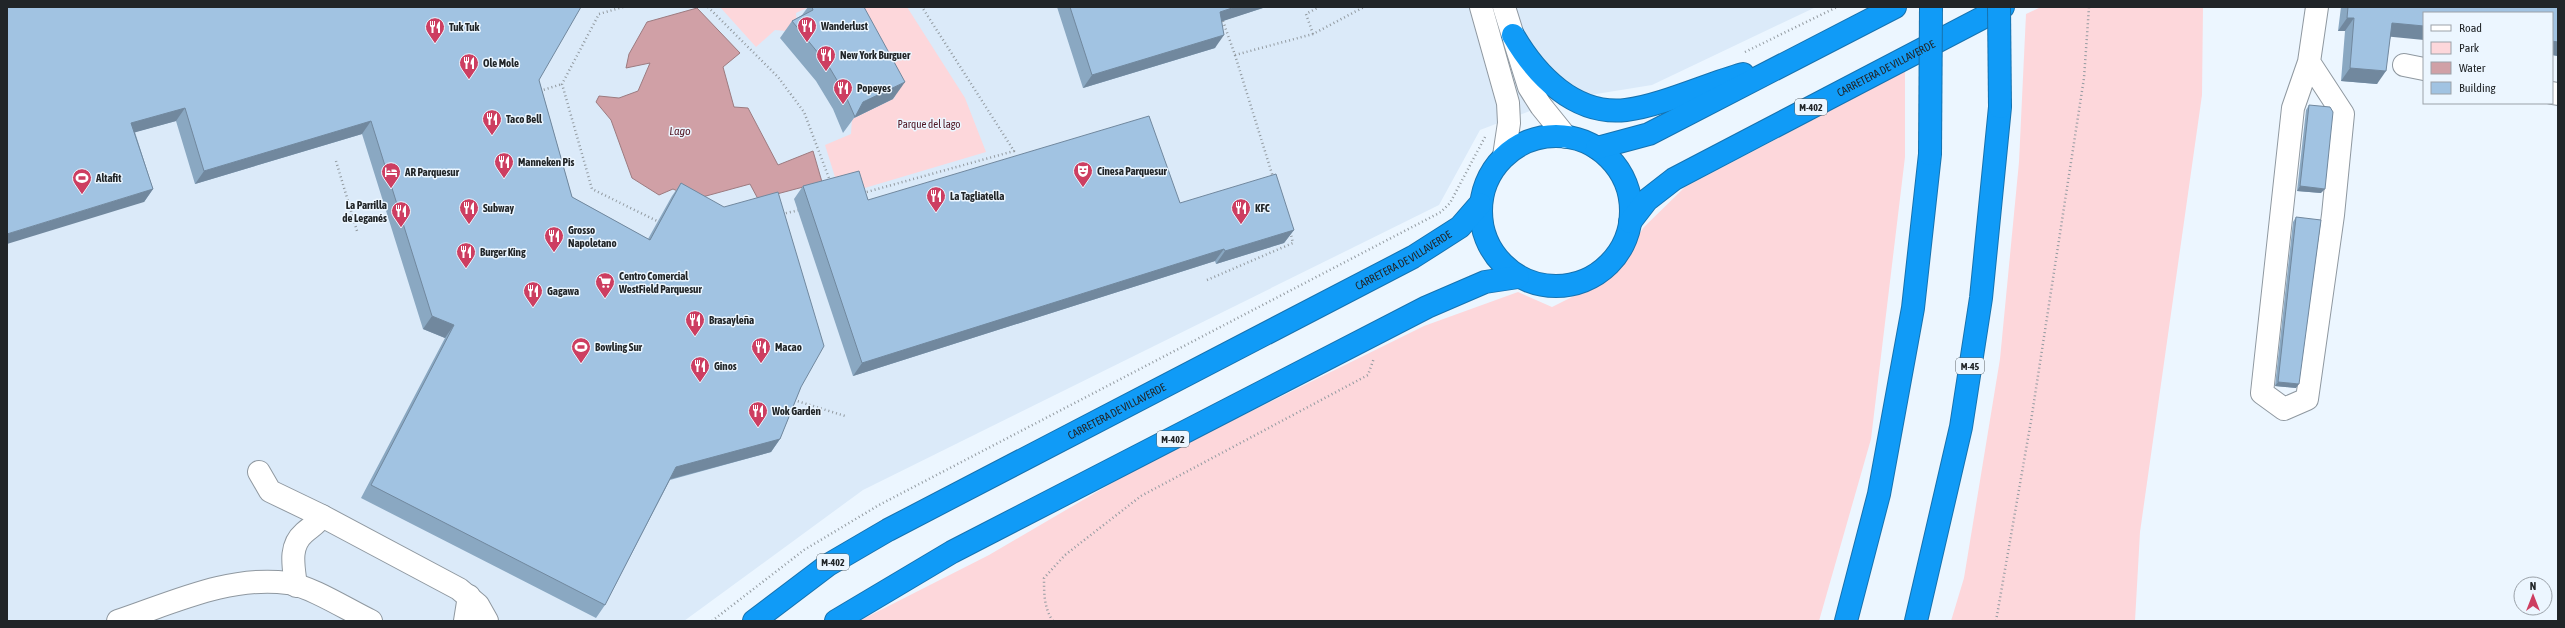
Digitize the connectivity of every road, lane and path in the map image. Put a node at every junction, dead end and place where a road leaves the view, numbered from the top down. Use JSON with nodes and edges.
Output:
{"nodes":[{"id":1,"x":623,"y":7,"type":"edge"},
{"id":2,"x":708,"y":7,"type":"edge"},
{"id":3,"x":922,"y":7,"type":"edge"},
{"id":4,"x":1320,"y":7,"type":"edge"},
{"id":5,"x":1364,"y":7,"type":"edge"},
{"id":6,"x":1481,"y":7,"type":"edge"},
{"id":7,"x":1504,"y":7,"type":"edge"},
{"id":8,"x":1837,"y":7,"type":"edge"},
{"id":9,"x":1895,"y":7,"type":"edge"},
{"id":10,"x":1931,"y":7,"type":"edge"},
{"id":11,"x":1999,"y":7,"type":"edge"},
{"id":12,"x":2003,"y":7,"type":"edge"},
{"id":13,"x":2089,"y":7,"type":"edge"},
{"id":14,"x":2317,"y":7,"type":"edge"},
{"id":15,"x":1223,"y":21,"type":"edge"},
{"id":16,"x":1313,"y":34,"type":"junction"},
{"id":17,"x":1513,"y":35,"type":"junction"},
{"id":18,"x":1740,"y":54,"type":"dead end"},
{"id":19,"x":1235,"y":55,"type":"junction"},
{"id":20,"x":1800,"y":56,"type":"junction"},
{"id":21,"x":2309,"y":62,"type":"junction"},
{"id":22,"x":562,"y":84,"type":"junction"},
{"id":23,"x":537,"y":92,"type":"edge"},
{"id":24,"x":1487,"y":132,"type":"dead end"},
{"id":25,"x":1566,"y":137,"type":"junction"},
{"id":26,"x":1597,"y":148,"type":"junction"},
{"id":27,"x":1504,"y":156,"type":"junction"},
{"id":28,"x":336,"y":161,"type":"dead end"},
{"id":29,"x":1275,"y":183,"type":"edge"},
{"id":30,"x":831,"y":186,"type":"edge"},
{"id":31,"x":858,"y":195,"type":"edge"},
{"id":32,"x":1480,"y":204,"type":"junction"},
{"id":33,"x":806,"y":208,"type":"edge"},
{"id":34,"x":776,"y":216,"type":"edge"},
{"id":35,"x":1630,"y":222,"type":"junction"},
{"id":36,"x":668,"y":227,"type":"edge"},
{"id":37,"x":1289,"y":228,"type":"edge"},
{"id":38,"x":357,"y":231,"type":"dead end"},
{"id":39,"x":1518,"y":277,"type":"junction"},
{"id":40,"x":1207,"y":280,"type":"dead end"},
{"id":41,"x":1383,"y":331,"type":"junction"},
{"id":42,"x":792,"y":400,"type":"edge"},
{"id":43,"x":845,"y":416,"type":"dead end"},
{"id":44,"x":259,"y":472,"type":"dead end"},
{"id":45,"x":322,"y":516,"type":"junction"},
{"id":46,"x":296,"y":586,"type":"junction"},
{"id":47,"x":468,"y":596,"type":"junction"},
{"id":48,"x":118,"y":621,"type":"edge"},
{"id":49,"x":371,"y":621,"type":"edge"},
{"id":50,"x":465,"y":621,"type":"edge"},
{"id":51,"x":487,"y":621,"type":"edge"},
{"id":52,"x":712,"y":621,"type":"edge"},
{"id":53,"x":754,"y":621,"type":"edge"},
{"id":54,"x":836,"y":621,"type":"edge"},
{"id":55,"x":1054,"y":621,"type":"edge"},
{"id":56,"x":1846,"y":621,"type":"edge"},
{"id":57,"x":1916,"y":621,"type":"edge"},
{"id":58,"x":1996,"y":621,"type":"edge"}],
"edges":[{"from":1,"to":22,"type":"path"},
{"from":2,"to":30,"type":"path"},
{"from":3,"to":31,"type":"path"},
{"from":4,"to":16,"type":"path"},
{"from":5,"to":16,"type":"path"},
{"from":6,"to":27,"type":"street"},
{"from":7,"to":17,"type":"street"},
{"from":8,"to":18,"type":"path"},
{"from":9,"to":20,"type":"highway"},
{"from":10,"to":56,"type":"highway","bridge":true},
{"from":11,"to":57,"type":"highway","number":"M-45","bridge":true},
{"from":12,"to":35,"type":"highway","name":"CARRETERA DE VILLAVERDE","number":"M-402"},
{"from":13,"to":58,"type":"path"},
{"from":14,"to":21,"type":"street"},
{"from":15,"to":19,"type":"path"},
{"from":16,"to":19,"type":"path"},
{"from":17,"to":20,"type":"highway"},
{"from":17,"to":25,"type":"street"},
{"from":19,"to":29,"type":"path"},
{"from":20,"to":26,"type":"highway"},
{"from":21,"to":21,"type":"street"},
{"from":22,"to":23,"type":"path"},
{"from":22,"to":36,"type":"path"},
{"from":24,"to":52,"type":"path"},
{"from":25,"to":26,"type":"highway","number":"M-402"},
{"from":25,"to":27,"type":"highway","number":"M-402"},
{"from":26,"to":35,"type":"highway"},
{"from":27,"to":32,"type":"highway","number":"M-402"},
{"from":28,"to":38,"type":"path"},
{"from":32,"to":39,"type":"highway"},
{"from":32,"to":53,"type":"highway","name":"CARRETERA DE VILLAVERDE","number":"M-402"},
{"from":33,"to":34,"type":"path"},
{"from":35,"to":39,"type":"highway","number":"M-402"},
{"from":37,"to":40,"type":"path"},
{"from":39,"to":41,"type":"highway","number":"M-402"},
{"from":41,"to":54,"type":"highway","number":"M-402"},
{"from":41,"to":55,"type":"path"},
{"from":42,"to":43,"type":"path"},
{"from":44,"to":45,"type":"street"},
{"from":45,"to":46,"type":"street"},
{"from":45,"to":47,"type":"street"},
{"from":46,"to":48,"type":"street"},
{"from":46,"to":49,"type":"street"},
{"from":47,"to":50,"type":"street"},
{"from":47,"to":51,"type":"street"}]}
